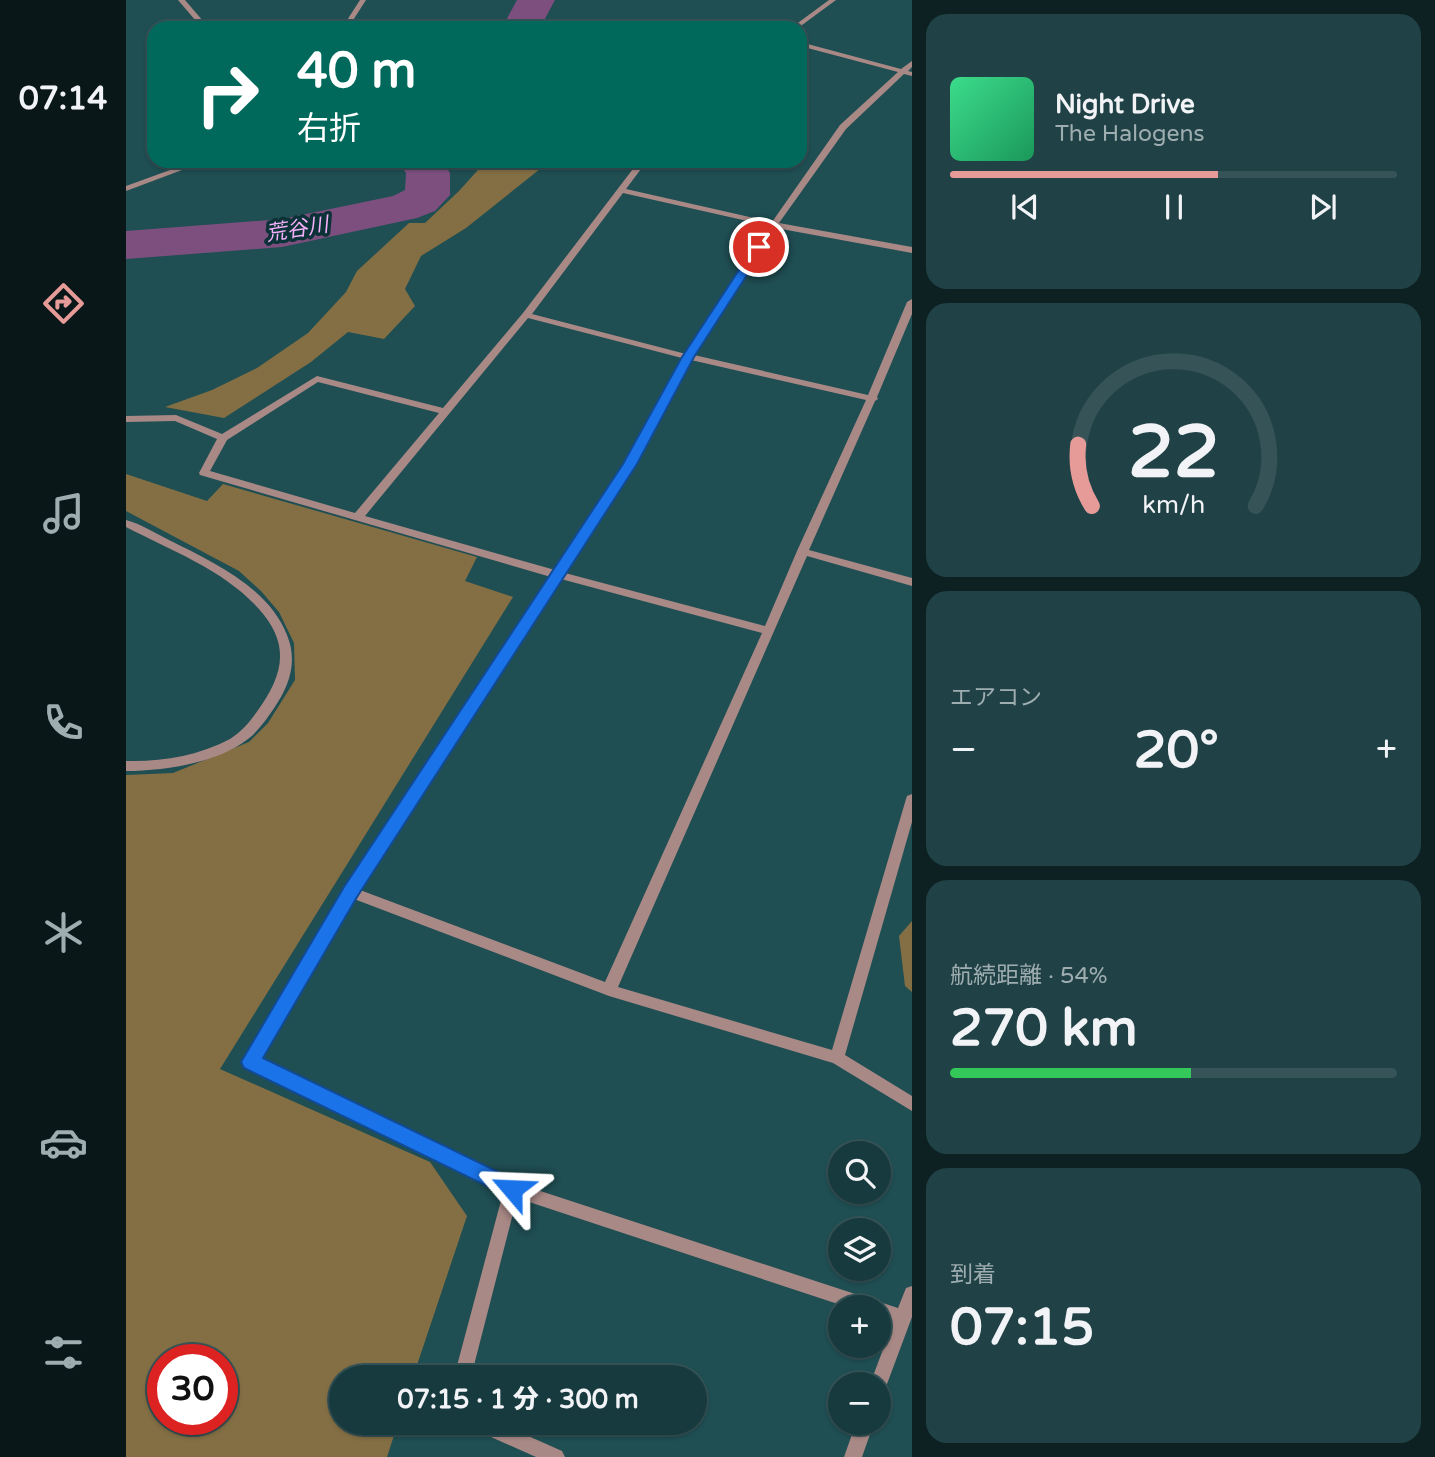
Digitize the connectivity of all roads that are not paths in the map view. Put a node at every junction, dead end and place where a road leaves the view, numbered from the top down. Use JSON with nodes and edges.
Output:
{"nodes":[{"id":1,"x":181,"y":0,"type":"edge"},
{"id":2,"x":363,"y":0,"type":"edge"},
{"id":3,"x":833,"y":0,"type":"edge"},
{"id":4,"x":200,"y":21,"type":"edge"},
{"id":5,"x":350,"y":21,"type":"edge"},
{"id":6,"x":804,"y":21,"type":"edge"},
{"id":7,"x":807,"y":46,"type":"edge"},
{"id":8,"x":912,"y":63,"type":"edge"},
{"id":9,"x":901,"y":71,"type":"junction"},
{"id":10,"x":912,"y":74,"type":"edge"},
{"id":11,"x":183,"y":168,"type":"edge"},
{"id":12,"x":638,"y":168,"type":"edge"},
{"id":13,"x":126,"y":189,"type":"edge"},
{"id":14,"x":622,"y":190,"type":"junction"},
{"id":15,"x":774,"y":225,"type":"junction"},
{"id":16,"x":912,"y":250,"type":"edge"},
{"id":17,"x":912,"y":302,"type":"edge"},
{"id":18,"x":526,"y":315,"type":"junction"},
{"id":19,"x":688,"y":357,"type":"junction"},
{"id":20,"x":873,"y":399,"type":"junction"},
{"id":21,"x":443,"y":411,"type":"junction"},
{"id":22,"x":126,"y":419,"type":"edge"},
{"id":23,"x":223,"y":438,"type":"junction"},
{"id":24,"x":358,"y":517,"type":"junction"},
{"id":25,"x":126,"y":523,"type":"edge"},
{"id":26,"x":802,"y":551,"type":"junction"},
{"id":27,"x":558,"y":575,"type":"junction"},
{"id":28,"x":912,"y":582,"type":"edge"},
{"id":29,"x":769,"y":631,"type":"junction"},
{"id":30,"x":126,"y":766,"type":"edge"},
{"id":31,"x":912,"y":800,"type":"edge"},
{"id":32,"x":351,"y":892,"type":"junction"},
{"id":33,"x":609,"y":990,"type":"junction"},
{"id":34,"x":837,"y":1058,"type":"junction"},
{"id":35,"x":912,"y":1104,"type":"edge"},
{"id":36,"x":512,"y":1189,"type":"junction"},
{"id":37,"x":912,"y":1294,"type":"edge"},
{"id":38,"x":834,"y":1295,"type":"edge"},
{"id":39,"x":891,"y":1314,"type":"edge"},
{"id":40,"x":903,"y":1318,"type":"junction"},
{"id":41,"x":465,"y":1365,"type":"edge"},
{"id":42,"x":883,"y":1372,"type":"edge"},
{"id":43,"x":506,"y":1435,"type":"edge"},
{"id":44,"x":861,"y":1435,"type":"edge"},
{"id":45,"x":556,"y":1457,"type":"edge"},
{"id":46,"x":853,"y":1457,"type":"edge"}],
"edges":[{"from":1,"to":4,"type":"street"},
{"from":2,"to":5,"type":"street"},
{"from":3,"to":6,"type":"street"},
{"from":7,"to":9,"type":"street"},
{"from":8,"to":9,"type":"street"},
{"from":9,"to":10,"type":"street"},
{"from":9,"to":15,"type":"street"},
{"from":11,"to":13,"type":"street"},
{"from":12,"to":14,"type":"street"},
{"from":14,"to":15,"type":"street"},
{"from":14,"to":18,"type":"street"},
{"from":15,"to":16,"type":"street"},
{"from":15,"to":19,"type":"street"},
{"from":17,"to":20,"type":"street"},
{"from":18,"to":19,"type":"street"},
{"from":18,"to":21,"type":"street"},
{"from":19,"to":20,"type":"street"},
{"from":19,"to":27,"type":"street"},
{"from":20,"to":26,"type":"street"},
{"from":21,"to":23,"type":"street"},
{"from":21,"to":24,"type":"street"},
{"from":22,"to":23,"type":"street"},
{"from":23,"to":24,"type":"street"},
{"from":24,"to":27,"type":"street"},
{"from":25,"to":30,"type":"street"},
{"from":26,"to":28,"type":"street"},
{"from":26,"to":29,"type":"street"},
{"from":27,"to":29,"type":"street"},
{"from":27,"to":32,"type":"street"},
{"from":29,"to":33,"type":"street"},
{"from":31,"to":34,"type":"street"},
{"from":32,"to":33,"type":"street"},
{"from":32,"to":36,"type":"street"},
{"from":33,"to":34,"type":"street"},
{"from":34,"to":35,"type":"street"},
{"from":36,"to":38,"type":"street"},
{"from":36,"to":41,"type":"street"},
{"from":37,"to":40,"type":"street"},
{"from":39,"to":40,"type":"street"},
{"from":40,"to":42,"type":"street"},
{"from":43,"to":45,"type":"street"},
{"from":44,"to":46,"type":"street"}]}
